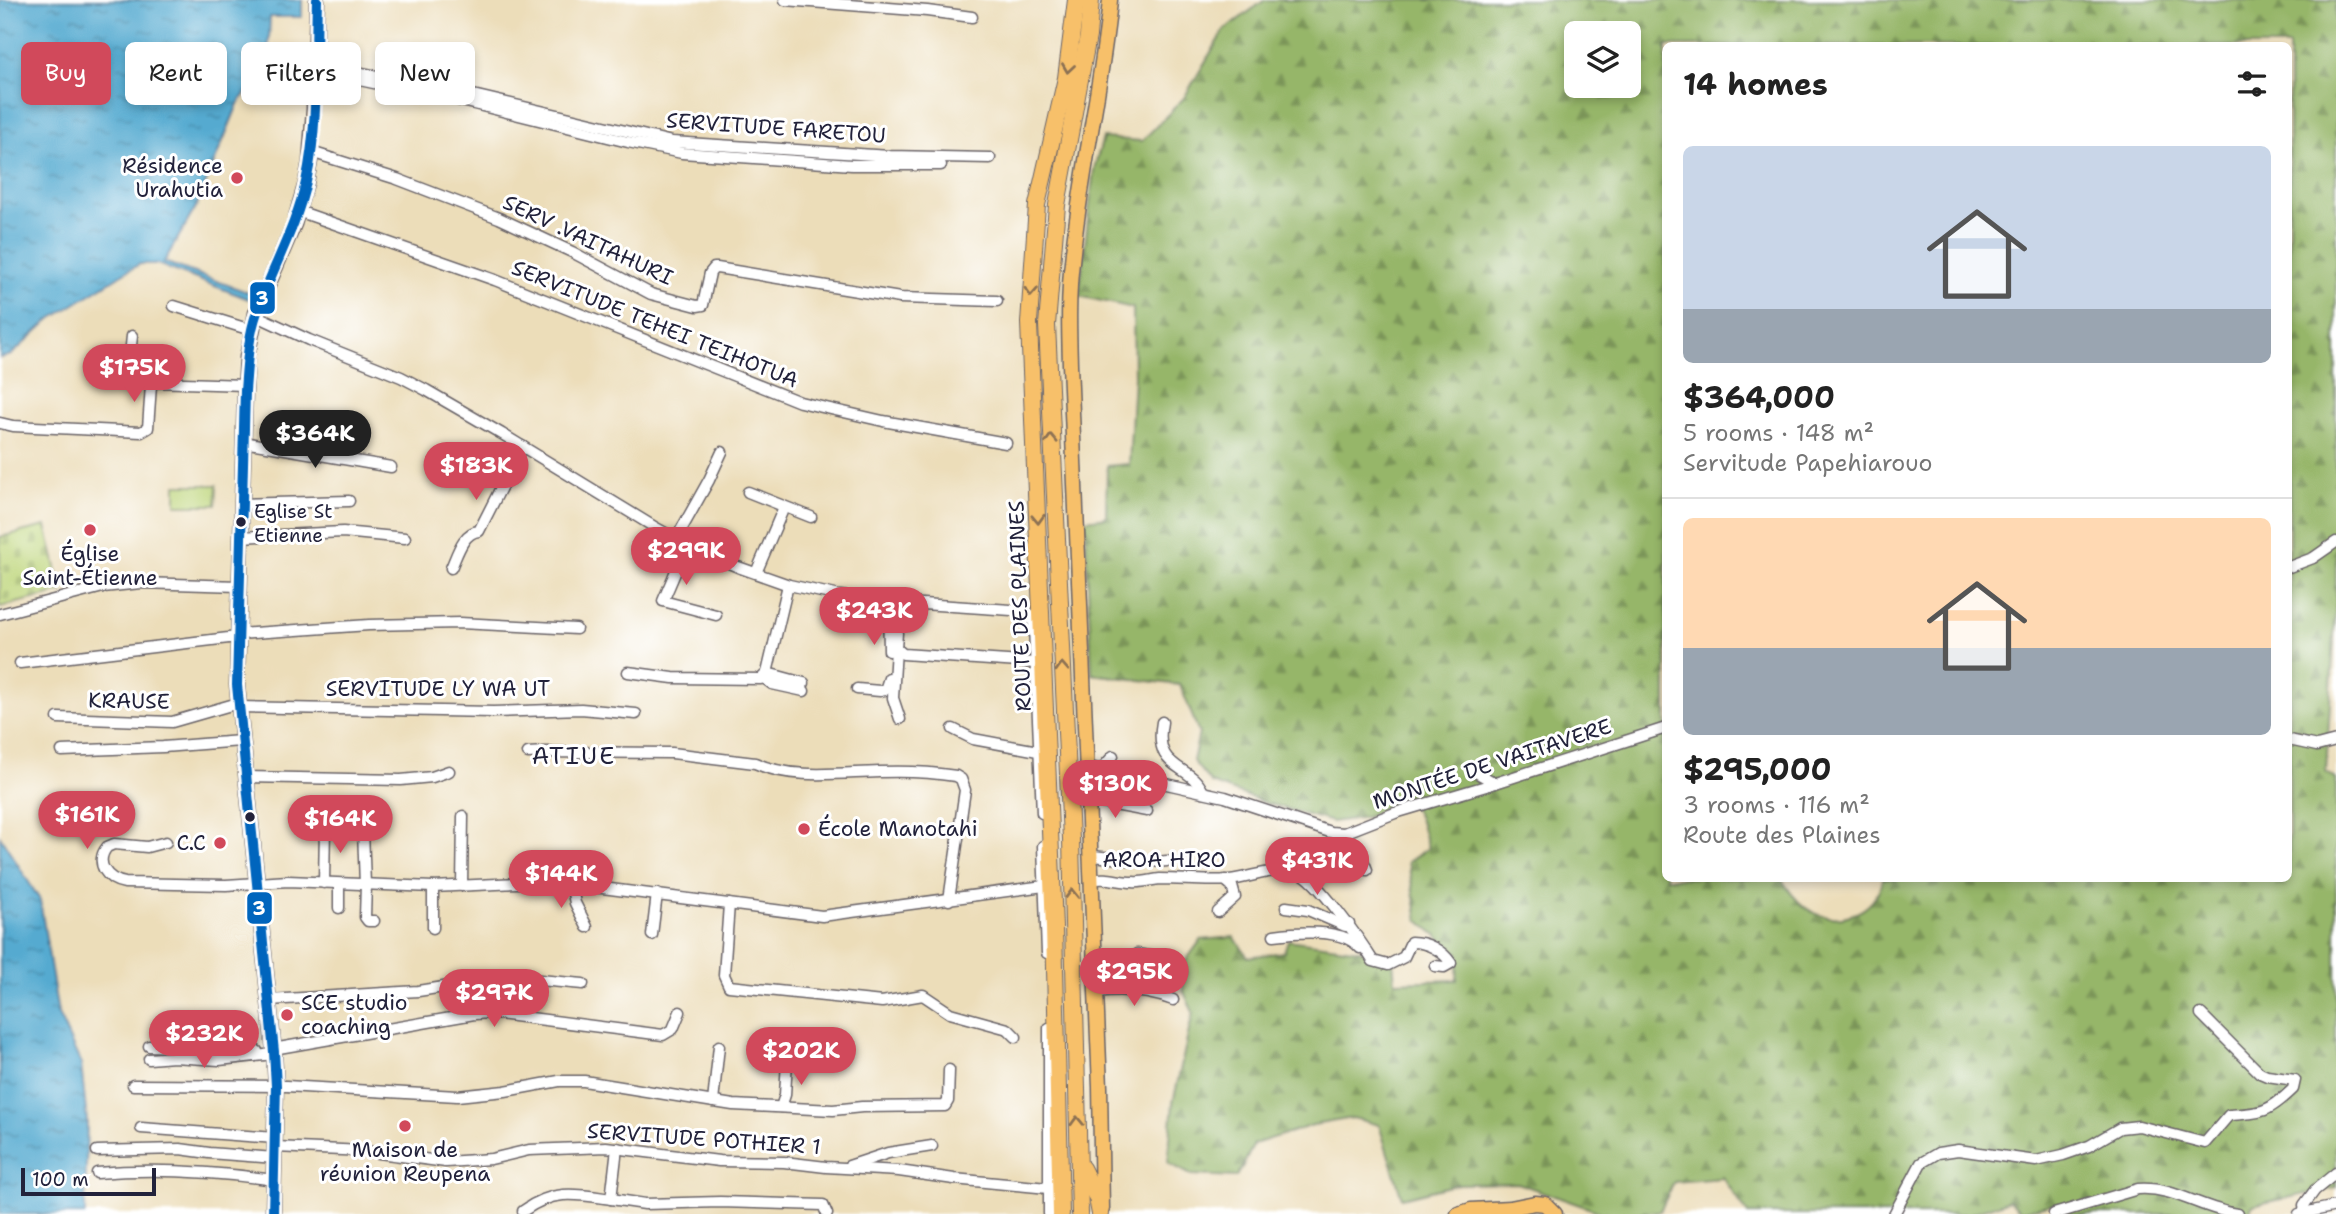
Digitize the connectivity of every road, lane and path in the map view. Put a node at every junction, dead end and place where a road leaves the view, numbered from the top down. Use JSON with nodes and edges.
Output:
{"nodes":[{"id":1,"x":317,"y":0,"type":"edge"},
{"id":2,"x":785,"y":0,"type":"edge"},
{"id":3,"x":1076,"y":0,"type":"edge"},
{"id":4,"x":1091,"y":0,"type":"edge"},
{"id":5,"x":1110,"y":0,"type":"edge"},
{"id":6,"x":972,"y":17,"type":"dead end"},
{"id":7,"x":316,"y":42,"type":"edge"},
{"id":8,"x":361,"y":75,"type":"edge"},
{"id":9,"x":361,"y":81,"type":"edge"},
{"id":10,"x":313,"y":105,"type":"edge"},
{"id":11,"x":311,"y":152,"type":"junction"},
{"id":12,"x":990,"y":158,"type":"dead end"},
{"id":13,"x":941,"y":165,"type":"dead end"},
{"id":14,"x":298,"y":211,"type":"junction"},
{"id":15,"x":997,"y":301,"type":"dead end"},
{"id":16,"x":174,"y":306,"type":"dead end"},
{"id":17,"x":256,"y":315,"type":"junction"},
{"id":18,"x":251,"y":330,"type":"junction"},
{"id":19,"x":132,"y":336,"type":"dead end"},
{"id":20,"x":152,"y":383,"type":"junction"},
{"id":21,"x":245,"y":385,"type":"junction"},
{"id":22,"x":0,"y":423,"type":"edge"},
{"id":23,"x":243,"y":442,"type":"junction"},
{"id":24,"x":1006,"y":443,"type":"dead end"},
{"id":25,"x":522,"y":446,"type":"junction"},
{"id":26,"x":722,"y":452,"type":"dead end"},
{"id":27,"x":391,"y":467,"type":"dead end"},
{"id":28,"x":748,"y":492,"type":"dead end"},
{"id":29,"x":349,"y":501,"type":"dead end"},
{"id":30,"x":242,"y":503,"type":"junction"},
{"id":31,"x":784,"y":507,"type":"junction"},
{"id":32,"x":811,"y":517,"type":"dead end"},
{"id":33,"x":240,"y":537,"type":"junction"},
{"id":34,"x":405,"y":538,"type":"dead end"},
{"id":35,"x":676,"y":539,"type":"junction"},
{"id":36,"x":2336,"y":542,"type":"edge"},
{"id":37,"x":687,"y":545,"type":"junction"},
{"id":38,"x":2292,"y":566,"type":"edge"},
{"id":39,"x":451,"y":568,"type":"dead end"},
{"id":40,"x":756,"y":573,"type":"junction"},
{"id":41,"x":788,"y":585,"type":"junction"},
{"id":42,"x":239,"y":586,"type":"junction"},
{"id":43,"x":892,"y":602,"type":"junction"},
{"id":44,"x":0,"y":614,"type":"edge"},
{"id":45,"x":716,"y":615,"type":"dead end"},
{"id":46,"x":576,"y":629,"type":"dead end"},
{"id":47,"x":238,"y":634,"type":"junction"},
{"id":48,"x":897,"y":648,"type":"junction"},
{"id":49,"x":90,"y":649,"type":"dead end"},
{"id":50,"x":20,"y":663,"type":"dead end"},
{"id":51,"x":1035,"y":663,"type":"junction"},
{"id":52,"x":628,"y":672,"type":"dead end"},
{"id":53,"x":765,"y":675,"type":"junction"},
{"id":54,"x":804,"y":687,"type":"dead end"},
{"id":55,"x":857,"y":689,"type":"dead end"},
{"id":56,"x":238,"y":705,"type":"junction"},
{"id":57,"x":636,"y":715,"type":"dead end"},
{"id":58,"x":58,"y":718,"type":"dead end"},
{"id":59,"x":900,"y":719,"type":"dead end"},
{"id":60,"x":1162,"y":722,"type":"dead end"},
{"id":61,"x":953,"y":729,"type":"dead end"},
{"id":62,"x":1662,"y":729,"type":"edge"},
{"id":63,"x":241,"y":741,"type":"junction"},
{"id":64,"x":2292,"y":741,"type":"edge"},
{"id":65,"x":2336,"y":741,"type":"edge"},
{"id":66,"x":62,"y":751,"type":"dead end"},
{"id":67,"x":1038,"y":751,"type":"junction"},
{"id":68,"x":528,"y":754,"type":"dead end"},
{"id":69,"x":1113,"y":756,"type":"dead end"},
{"id":70,"x":1086,"y":766,"type":"junction"},
{"id":71,"x":1101,"y":770,"type":"junction"},
{"id":72,"x":1472,"y":770,"type":"dead end"},
{"id":73,"x":449,"y":771,"type":"dead end"},
{"id":74,"x":245,"y":777,"type":"junction"},
{"id":75,"x":1495,"y":783,"type":"junction"},
{"id":76,"x":1203,"y":792,"type":"junction"},
{"id":77,"x":1088,"y":800,"type":"junction"},
{"id":78,"x":1147,"y":811,"type":"dead end"},
{"id":79,"x":463,"y":816,"type":"dead end"},
{"id":80,"x":325,"y":827,"type":"dead end"},
{"id":81,"x":362,"y":830,"type":"dead end"},
{"id":82,"x":1334,"y":833,"type":"junction"},
{"id":83,"x":166,"y":842,"type":"dead end"},
{"id":84,"x":1090,"y":856,"type":"junction"},
{"id":85,"x":1139,"y":860,"type":"junction"},
{"id":86,"x":1167,"y":861,"type":"dead end"},
{"id":87,"x":1367,"y":870,"type":"dead end"},
{"id":88,"x":1091,"y":880,"type":"junction"},
{"id":89,"x":1225,"y":880,"type":"junction"},
{"id":90,"x":256,"y":882,"type":"junction"},
{"id":91,"x":1139,"y":882,"type":"junction"},
{"id":92,"x":324,"y":883,"type":"junction"},
{"id":93,"x":339,"y":884,"type":"junction"},
{"id":94,"x":365,"y":884,"type":"junction"},
{"id":95,"x":572,"y":884,"type":"junction"},
{"id":96,"x":461,"y":886,"type":"junction"},
{"id":97,"x":1044,"y":886,"type":"junction"},
{"id":98,"x":430,"y":887,"type":"junction"},
{"id":99,"x":657,"y":894,"type":"junction"},
{"id":100,"x":949,"y":900,"type":"junction"},
{"id":101,"x":729,"y":904,"type":"junction"},
{"id":102,"x":1286,"y":906,"type":"dead end"},
{"id":103,"x":339,"y":908,"type":"dead end"},
{"id":104,"x":1218,"y":912,"type":"dead end"},
{"id":105,"x":426,"y":917,"type":"dead end"},
{"id":106,"x":374,"y":921,"type":"dead end"},
{"id":107,"x":1349,"y":924,"type":"junction"},
{"id":108,"x":587,"y":927,"type":"dead end"},
{"id":109,"x":433,"y":928,"type":"dead end"},
{"id":110,"x":652,"y":935,"type":"dead end"},
{"id":111,"x":1274,"y":935,"type":"dead end"},
{"id":112,"x":1154,"y":957,"type":"dead end"},
{"id":113,"x":1388,"y":965,"type":"junction"},
{"id":114,"x":1435,"y":966,"type":"dead end"},
{"id":115,"x":583,"y":984,"type":"dead end"},
{"id":116,"x":1096,"y":986,"type":"junction"},
{"id":117,"x":270,"y":1000,"type":"junction"},
{"id":118,"x":1173,"y":1000,"type":"dead end"},
{"id":119,"x":680,"y":1012,"type":"dead end"},
{"id":120,"x":2201,"y":1014,"type":"dead end"},
{"id":121,"x":1016,"y":1037,"type":"dead end"},
{"id":122,"x":149,"y":1046,"type":"dead end"},
{"id":123,"x":719,"y":1046,"type":"dead end"},
{"id":124,"x":273,"y":1052,"type":"junction"},
{"id":125,"x":149,"y":1059,"type":"dead end"},
{"id":126,"x":787,"y":1061,"type":"dead end"},
{"id":127,"x":948,"y":1070,"type":"dead end"},
{"id":128,"x":133,"y":1085,"type":"dead end"},
{"id":129,"x":276,"y":1086,"type":"junction"},
{"id":130,"x":713,"y":1102,"type":"junction"},
{"id":131,"x":781,"y":1107,"type":"junction"},
{"id":132,"x":141,"y":1128,"type":"dead end"},
{"id":133,"x":932,"y":1146,"type":"dead end"},
{"id":134,"x":275,"y":1148,"type":"junction"},
{"id":135,"x":617,"y":1148,"type":"junction"},
{"id":136,"x":97,"y":1151,"type":"dead end"},
{"id":137,"x":1078,"y":1160,"type":"junction"},
{"id":138,"x":843,"y":1168,"type":"junction"},
{"id":139,"x":97,"y":1173,"type":"dead end"},
{"id":140,"x":2336,"y":1173,"type":"edge"},
{"id":141,"x":274,"y":1180,"type":"junction"},
{"id":142,"x":1048,"y":1188,"type":"junction"},
{"id":143,"x":611,"y":1199,"type":"junction"},
{"id":144,"x":2336,"y":1206,"type":"edge"},
{"id":145,"x":774,"y":1209,"type":"edge"},
{"id":146,"x":523,"y":1211,"type":"dead end"},
{"id":147,"x":2302,"y":1213,"type":"edge"},
{"id":148,"x":274,"y":1214,"type":"edge"},
{"id":149,"x":827,"y":1214,"type":"edge"},
{"id":150,"x":1049,"y":1214,"type":"edge"},
{"id":151,"x":1061,"y":1214,"type":"edge"},
{"id":152,"x":1080,"y":1214,"type":"edge"},
{"id":153,"x":1101,"y":1214,"type":"edge"},
{"id":154,"x":1458,"y":1214,"type":"edge"},
{"id":155,"x":1555,"y":1214,"type":"edge"},
{"id":156,"x":1894,"y":1214,"type":"edge"},
{"id":157,"x":2054,"y":1214,"type":"edge"},
{"id":158,"x":2238,"y":1214,"type":"edge"}],
"edges":[{"from":1,"to":7,"type":"main road"},
{"from":2,"to":6,"type":"street"},
{"from":3,"to":151,"type":"highway","name":"ROUTE DES PLAINES","one_way":true},
{"from":137,"to":4,"type":"highway","name":"ROUTE DES PLAINES","one_way":true},
{"from":5,"to":70,"type":"main road"},
{"from":8,"to":12,"type":"street","name":"SERVITUDE FARETOU"},
{"from":9,"to":13,"type":"street","name":"SERVITUDE FARETOU"},
{"from":10,"to":11,"type":"main road"},
{"from":11,"to":14,"type":"main road"},
{"from":11,"to":15,"type":"street","name":"SERV .VAITAHURI"},
{"from":14,"to":17,"type":"main road"},
{"from":14,"to":24,"type":"street","name":"SERVITUDE TEHEI TEIHOTUA"},
{"from":16,"to":18,"type":"street"},
{"from":17,"to":18,"type":"main road"},
{"from":17,"to":25,"type":"street"},
{"from":18,"to":21,"type":"main road"},
{"from":19,"to":20,"type":"street"},
{"from":20,"to":21,"type":"street"},
{"from":20,"to":22,"type":"street"},
{"from":21,"to":23,"type":"main road"},
{"from":23,"to":27,"type":"street"},
{"from":23,"to":30,"type":"main road"},
{"from":25,"to":35,"type":"street"},
{"from":25,"to":39,"type":"street"},
{"from":26,"to":35,"type":"street"},
{"from":28,"to":31,"type":"street"},
{"from":29,"to":30,"type":"street"},
{"from":30,"to":33,"type":"main road"},
{"from":31,"to":32,"type":"street"},
{"from":31,"to":40,"type":"street"},
{"from":33,"to":34,"type":"street"},
{"from":33,"to":42,"type":"main road"},
{"from":35,"to":37,"type":"street"},
{"from":36,"to":38,"type":"street"},
{"from":37,"to":40,"type":"street"},
{"from":37,"to":45,"type":"street"},
{"from":40,"to":41,"type":"street"},
{"from":41,"to":43,"type":"street"},
{"from":41,"to":53,"type":"street"},
{"from":42,"to":44,"type":"street"},
{"from":42,"to":47,"type":"main road"},
{"from":43,"to":48,"type":"street"},
{"from":43,"to":51,"type":"street"},
{"from":43,"to":55,"type":"street"},
{"from":46,"to":47,"type":"street"},
{"from":47,"to":49,"type":"street"},
{"from":47,"to":50,"type":"street"},
{"from":47,"to":56,"type":"main road"},
{"from":48,"to":51,"type":"street"},
{"from":48,"to":59,"type":"street"},
{"from":51,"to":67,"type":"street"},
{"from":52,"to":53,"type":"street"},
{"from":53,"to":54,"type":"street"},
{"from":56,"to":57,"type":"street","name":"SERVITUDE LY WA UT"},
{"from":56,"to":58,"type":"street","name":"KRAUSE"},
{"from":56,"to":63,"type":"main road"},
{"from":60,"to":76,"type":"street"},
{"from":61,"to":67,"type":"street"},
{"from":62,"to":75,"type":"street","name":"MONTÉE DE VAITAVERE"},
{"from":63,"to":66,"type":"street"},
{"from":63,"to":74,"type":"main road"},
{"from":64,"to":65,"type":"street"},
{"from":67,"to":97,"type":"street"},
{"from":68,"to":100,"type":"street"},
{"from":69,"to":71,"type":"street"},
{"from":70,"to":71,"type":"street"},
{"from":70,"to":77,"type":"main road"},
{"from":71,"to":76,"type":"street"},
{"from":72,"to":75,"type":"street"},
{"from":73,"to":74,"type":"street"},
{"from":74,"to":90,"type":"main road"},
{"from":75,"to":82,"type":"street","name":"MONTÉE DE VAITAVERE"},
{"from":76,"to":82,"type":"street"},
{"from":77,"to":78,"type":"street"},
{"from":77,"to":84,"type":"main road"},
{"from":79,"to":96,"type":"street"},
{"from":80,"to":92,"type":"street"},
{"from":81,"to":94,"type":"street"},
{"from":82,"to":87,"type":"street"},
{"from":83,"to":90,"type":"street"},
{"from":84,"to":85,"type":"street"},
{"from":84,"to":88,"type":"main road"},
{"from":85,"to":86,"type":"street"},
{"from":85,"to":91,"type":"street"},
{"from":88,"to":91,"type":"street","name":"AROA HIRO"},
{"from":88,"to":116,"type":"main road"},
{"from":89,"to":91,"type":"street","name":"AROA HIRO"},
{"from":89,"to":104,"type":"street"},
{"from":89,"to":107,"type":"street","name":"AROA HIRO"},
{"from":90,"to":92,"type":"street"},
{"from":90,"to":117,"type":"main road"},
{"from":92,"to":93,"type":"street"},
{"from":93,"to":94,"type":"street"},
{"from":93,"to":103,"type":"street"},
{"from":94,"to":98,"type":"street"},
{"from":94,"to":106,"type":"street"},
{"from":95,"to":96,"type":"street"},
{"from":95,"to":99,"type":"street"},
{"from":95,"to":108,"type":"street"},
{"from":96,"to":98,"type":"street"},
{"from":97,"to":100,"type":"street"},
{"from":97,"to":142,"type":"street"},
{"from":98,"to":105,"type":"street"},
{"from":98,"to":109,"type":"street"},
{"from":99,"to":101,"type":"street"},
{"from":99,"to":110,"type":"street"},
{"from":100,"to":101,"type":"street"},
{"from":101,"to":121,"type":"street"},
{"from":102,"to":107,"type":"street"},
{"from":107,"to":113,"type":"street","name":"AROA HIRO"},
{"from":111,"to":113,"type":"street"},
{"from":112,"to":116,"type":"street"},
{"from":113,"to":114,"type":"street"},
{"from":115,"to":117,"type":"street"},
{"from":116,"to":118,"type":"street"},
{"from":116,"to":153,"type":"main road"},
{"from":117,"to":124,"type":"main road"},
{"from":119,"to":124,"type":"street"},
{"from":120,"to":156,"type":"street"},
{"from":122,"to":124,"type":"street"},
{"from":123,"to":130,"type":"street"},
{"from":124,"to":125,"type":"street"},
{"from":124,"to":129,"type":"main road"},
{"from":126,"to":131,"type":"street"},
{"from":127,"to":131,"type":"street"},
{"from":128,"to":129,"type":"street"},
{"from":129,"to":130,"type":"street"},
{"from":129,"to":134,"type":"main road"},
{"from":130,"to":131,"type":"street"},
{"from":132,"to":134,"type":"street"},
{"from":133,"to":138,"type":"street"},
{"from":134,"to":135,"type":"street","name":"SERVITUDE POTHIER 1"},
{"from":134,"to":136,"type":"street"},
{"from":134,"to":141,"type":"main road"},
{"from":135,"to":138,"type":"street","name":"SERVITUDE POTHIER 1"},
{"from":135,"to":143,"type":"street"},
{"from":137,"to":152,"type":"highway","name":"ROUTE DES PLAINES"},
{"from":137,"to":153,"type":"highway"},
{"from":138,"to":142,"type":"street","name":"SERVITUDE POTHIER 1"},
{"from":139,"to":141,"type":"street"},
{"from":140,"to":147,"type":"street"},
{"from":141,"to":148,"type":"main road"},
{"from":142,"to":150,"type":"street"},
{"from":143,"to":145,"type":"street"},
{"from":143,"to":146,"type":"street"},
{"from":144,"to":147,"type":"street"},
{"from":145,"to":149,"type":"street"},
{"from":154,"to":155,"type":"main road"},
{"from":157,"to":158,"type":"street"}]}
